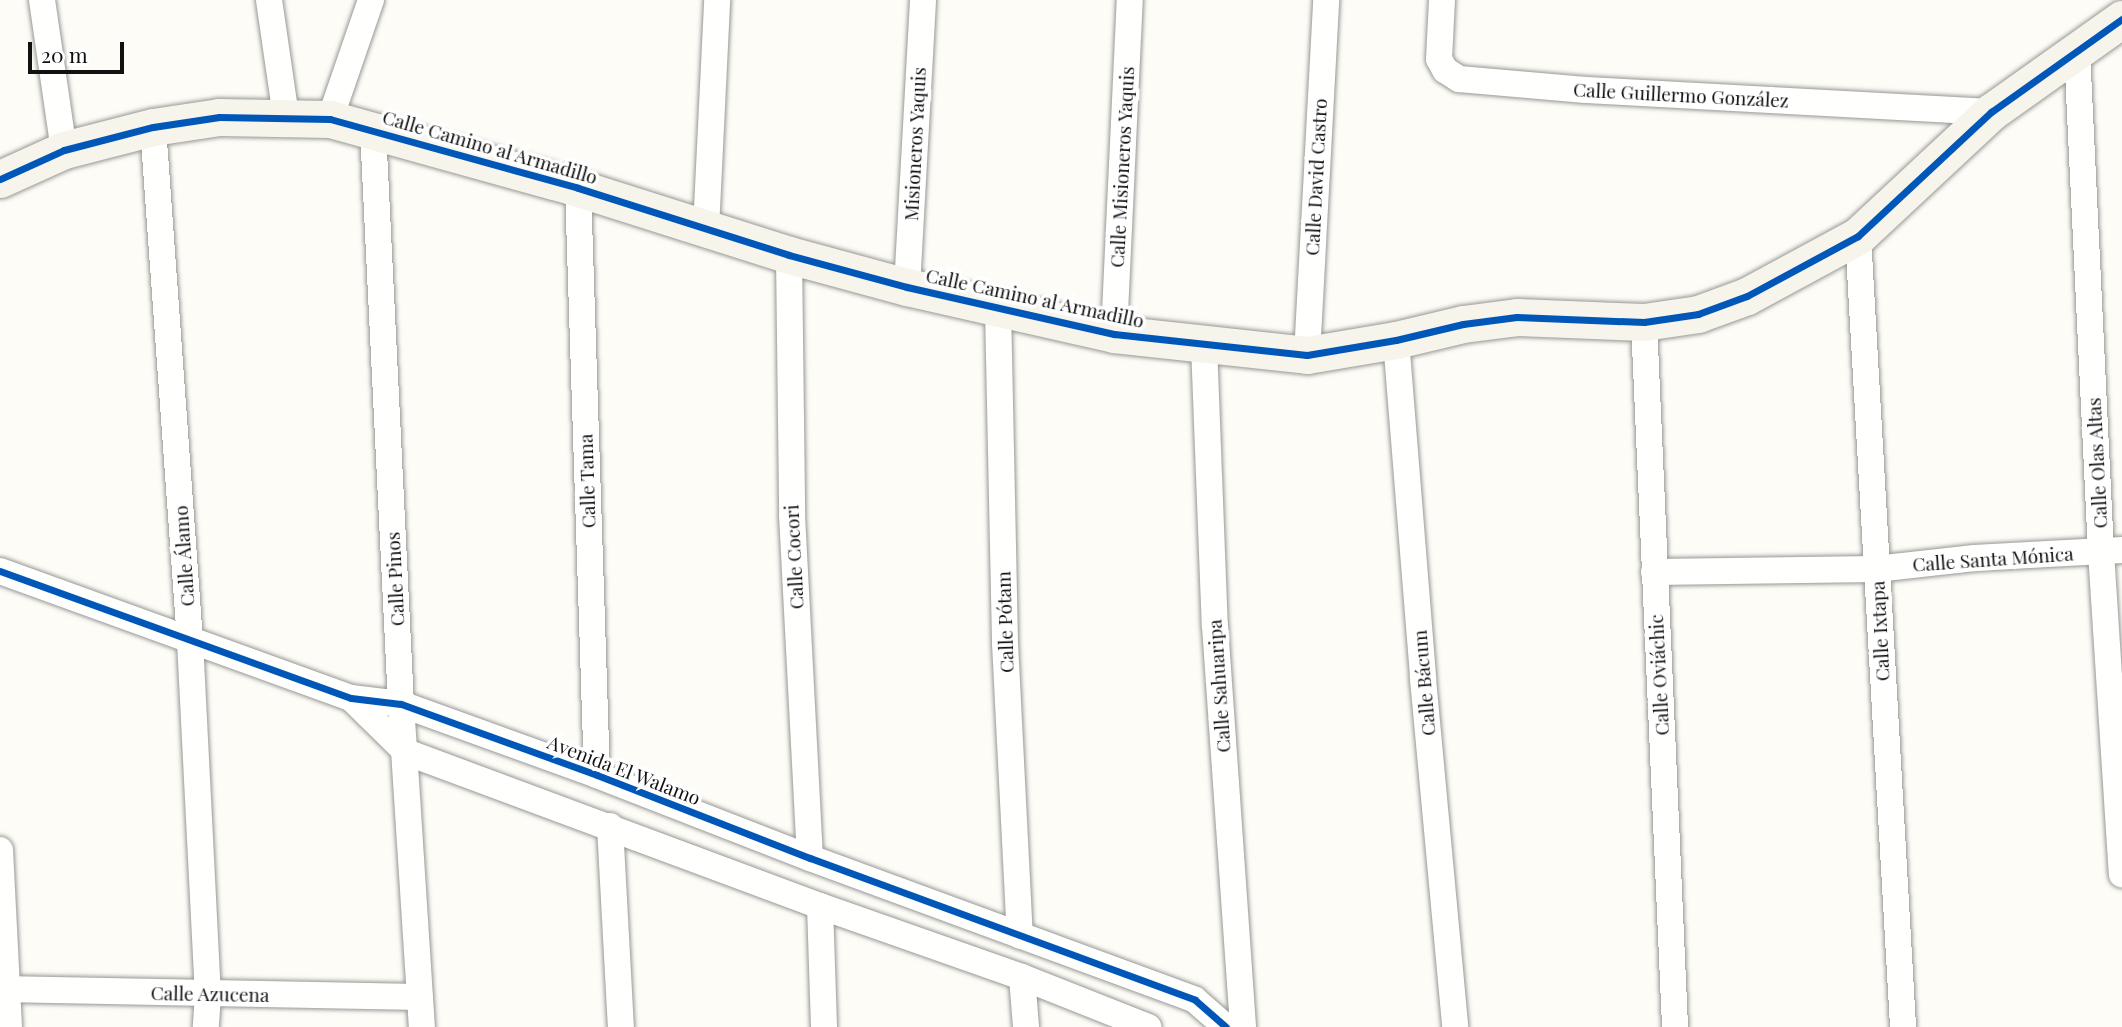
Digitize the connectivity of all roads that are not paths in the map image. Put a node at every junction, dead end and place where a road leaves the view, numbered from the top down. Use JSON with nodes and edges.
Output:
{"nodes":[{"id":1,"x":42,"y":0,"type":"edge"},
{"id":2,"x":269,"y":0,"type":"edge"},
{"id":3,"x":371,"y":0,"type":"edge"},
{"id":4,"x":717,"y":0,"type":"edge"},
{"id":5,"x":923,"y":0,"type":"edge"},
{"id":6,"x":1130,"y":0,"type":"edge"},
{"id":7,"x":1326,"y":0,"type":"edge"},
{"id":8,"x":1442,"y":0,"type":"edge"},
{"id":9,"x":2122,"y":19,"type":"edge"},
{"id":10,"x":2077,"y":51,"type":"junction"},
{"id":11,"x":1991,"y":112,"type":"junction"},
{"id":12,"x":286,"y":116,"type":"junction"},
{"id":13,"x":330,"y":118,"type":"junction"},
{"id":14,"x":153,"y":127,"type":"junction"},
{"id":15,"x":373,"y":130,"type":"junction"},
{"id":16,"x":64,"y":150,"type":"junction"},
{"id":17,"x":0,"y":179,"type":"edge"},
{"id":18,"x":578,"y":188,"type":"junction"},
{"id":19,"x":706,"y":229,"type":"junction"},
{"id":20,"x":1857,"y":236,"type":"junction"},
{"id":21,"x":789,"y":255,"type":"junction"},
{"id":22,"x":907,"y":287,"type":"junction"},
{"id":23,"x":998,"y":308,"type":"junction"},
{"id":24,"x":1644,"y":323,"type":"junction"},
{"id":25,"x":1114,"y":334,"type":"junction"},
{"id":26,"x":1396,"y":340,"type":"junction"},
{"id":27,"x":1203,"y":345,"type":"junction"},
{"id":28,"x":1307,"y":355,"type":"junction"},
{"id":29,"x":2112,"y":551,"type":"edge"},
{"id":30,"x":1876,"y":569,"type":"junction"},
{"id":31,"x":0,"y":571,"type":"edge"},
{"id":32,"x":1654,"y":572,"type":"junction"},
{"id":33,"x":190,"y":641,"type":"junction"},
{"id":34,"x":351,"y":698,"type":"junction"},
{"id":35,"x":401,"y":704,"type":"junction"},
{"id":36,"x":406,"y":752,"type":"junction"},
{"id":37,"x":597,"y":775,"type":"junction"},
{"id":38,"x":610,"y":826,"type":"junction"},
{"id":39,"x":0,"y":850,"type":"edge"},
{"id":40,"x":810,"y":858,"type":"junction"},
{"id":41,"x":2122,"y":874,"type":"edge"},
{"id":42,"x":820,"y":906,"type":"junction"},
{"id":43,"x":1020,"y":936,"type":"junction"},
{"id":44,"x":1023,"y":977,"type":"junction"},
{"id":45,"x":4,"y":989,"type":"edge"},
{"id":46,"x":208,"y":995,"type":"junction"},
{"id":47,"x":420,"y":997,"type":"junction"},
{"id":48,"x":9,"y":1027,"type":"edge"},
{"id":49,"x":206,"y":1027,"type":"edge"},
{"id":50,"x":422,"y":1027,"type":"edge"},
{"id":51,"x":621,"y":1027,"type":"edge"},
{"id":52,"x":824,"y":1027,"type":"edge"},
{"id":53,"x":1026,"y":1027,"type":"edge"},
{"id":54,"x":1149,"y":1027,"type":"edge"},
{"id":55,"x":1226,"y":1027,"type":"edge"},
{"id":56,"x":1243,"y":1027,"type":"edge"},
{"id":57,"x":1455,"y":1027,"type":"edge"},
{"id":58,"x":1675,"y":1027,"type":"edge"},
{"id":59,"x":1903,"y":1027,"type":"edge"}],
"edges":[{"from":1,"to":16,"type":"street"},
{"from":2,"to":12,"type":"street"},
{"from":3,"to":13,"type":"street"},
{"from":4,"to":19,"type":"street"},
{"from":5,"to":22,"type":"street","name":"Misioneros Yaquis"},
{"from":6,"to":25,"type":"street","name":"Calle Misioneros Yaquis"},
{"from":7,"to":28,"type":"street","name":"Calle David Castro"},
{"from":8,"to":11,"type":"street","name":"Calle Guillermo González"},
{"from":9,"to":10,"type":"street","name":"Calle Camino al Armadillo"},
{"from":10,"to":11,"type":"street","name":"Calle Camino al Armadillo"},
{"from":10,"to":29,"type":"street","name":"Calle Olas Altas"},
{"from":11,"to":20,"type":"street","name":"Calle Camino al Armadillo"},
{"from":12,"to":13,"type":"street","name":"Calle Camino al Armadillo"},
{"from":12,"to":14,"type":"street","name":"Calle Camino al Armadillo"},
{"from":13,"to":15,"type":"street","name":"Calle Camino al Armadillo"},
{"from":14,"to":16,"type":"street","name":"Calle Camino al Armadillo"},
{"from":14,"to":33,"type":"street","name":"Calle Álamo"},
{"from":15,"to":18,"type":"street","name":"Calle Camino al Armadillo"},
{"from":15,"to":35,"type":"street","name":"Calle Pinos"},
{"from":16,"to":17,"type":"street","name":"Calle Camino al Armadillo"},
{"from":18,"to":19,"type":"street","name":"Calle Camino al Armadillo"},
{"from":18,"to":37,"type":"street","name":"Calle Tama"},
{"from":19,"to":21,"type":"street","name":"Calle Camino al Armadillo"},
{"from":20,"to":24,"type":"street","name":"Calle Camino al Armadillo"},
{"from":20,"to":30,"type":"street","name":"Calle Ixtapa"},
{"from":21,"to":22,"type":"street","name":"Calle Camino al Armadillo"},
{"from":21,"to":40,"type":"street","name":"Calle Cocori"},
{"from":22,"to":23,"type":"street","name":"Calle Camino al Armadillo"},
{"from":23,"to":25,"type":"street","name":"Calle Camino al Armadillo"},
{"from":23,"to":43,"type":"street","name":"Calle Pótam"},
{"from":24,"to":26,"type":"street","name":"Calle Camino al Armadillo"},
{"from":24,"to":32,"type":"street","name":"Calle Oviáchic"},
{"from":25,"to":27,"type":"street","name":"Calle Camino al Armadillo"},
{"from":26,"to":28,"type":"street","name":"Calle Camino al Armadillo"},
{"from":26,"to":57,"type":"street","name":"Calle Bácum"},
{"from":27,"to":28,"type":"street","name":"Calle Camino al Armadillo"},
{"from":27,"to":56,"type":"street","name":"Calle Sahuaripa"},
{"from":29,"to":30,"type":"street","name":"Calle Santa Mónica"},
{"from":29,"to":41,"type":"street","name":"Calle Olas Altas"},
{"from":30,"to":32,"type":"street","name":"Calle Santa Mónica"},
{"from":30,"to":59,"type":"street","name":"Calle Ixtapa"},
{"from":31,"to":33,"type":"street","name":"Avenida El Walamo"},
{"from":32,"to":58,"type":"street","name":"Calle Oviáchic"},
{"from":33,"to":34,"type":"street","name":"Avenida El Walamo"},
{"from":33,"to":46,"type":"street","name":"Calle Álamo"},
{"from":34,"to":35,"type":"street","name":"Avenida El Walamo"},
{"from":34,"to":36,"type":"street","name":"Avenida El Walamo"},
{"from":35,"to":36,"type":"street","name":"Calle Pinos"},
{"from":35,"to":37,"type":"street","name":"Avenida El Walamo"},
{"from":36,"to":38,"type":"street","name":"Avenida El Walamo"},
{"from":36,"to":47,"type":"street","name":"Calle Pinos"},
{"from":37,"to":40,"type":"street","name":"Avenida El Walamo"},
{"from":38,"to":42,"type":"street","name":"Avenida El Walamo"},
{"from":38,"to":51,"type":"street"},
{"from":39,"to":45,"type":"street"},
{"from":40,"to":43,"type":"street","name":"Avenida El Walamo"},
{"from":42,"to":44,"type":"street","name":"Avenida El Walamo"},
{"from":42,"to":52,"type":"street"},
{"from":43,"to":55,"type":"street","name":"Avenida El Walamo"},
{"from":44,"to":53,"type":"street"},
{"from":44,"to":54,"type":"street","name":"Avenida El Walamo"},
{"from":45,"to":46,"type":"street","name":"Calle Azucena"},
{"from":45,"to":48,"type":"street"},
{"from":46,"to":47,"type":"street","name":"Calle Azucena"},
{"from":46,"to":49,"type":"street","name":"Calle Álamo"},
{"from":47,"to":50,"type":"street","name":"Calle Pinos"}]}
